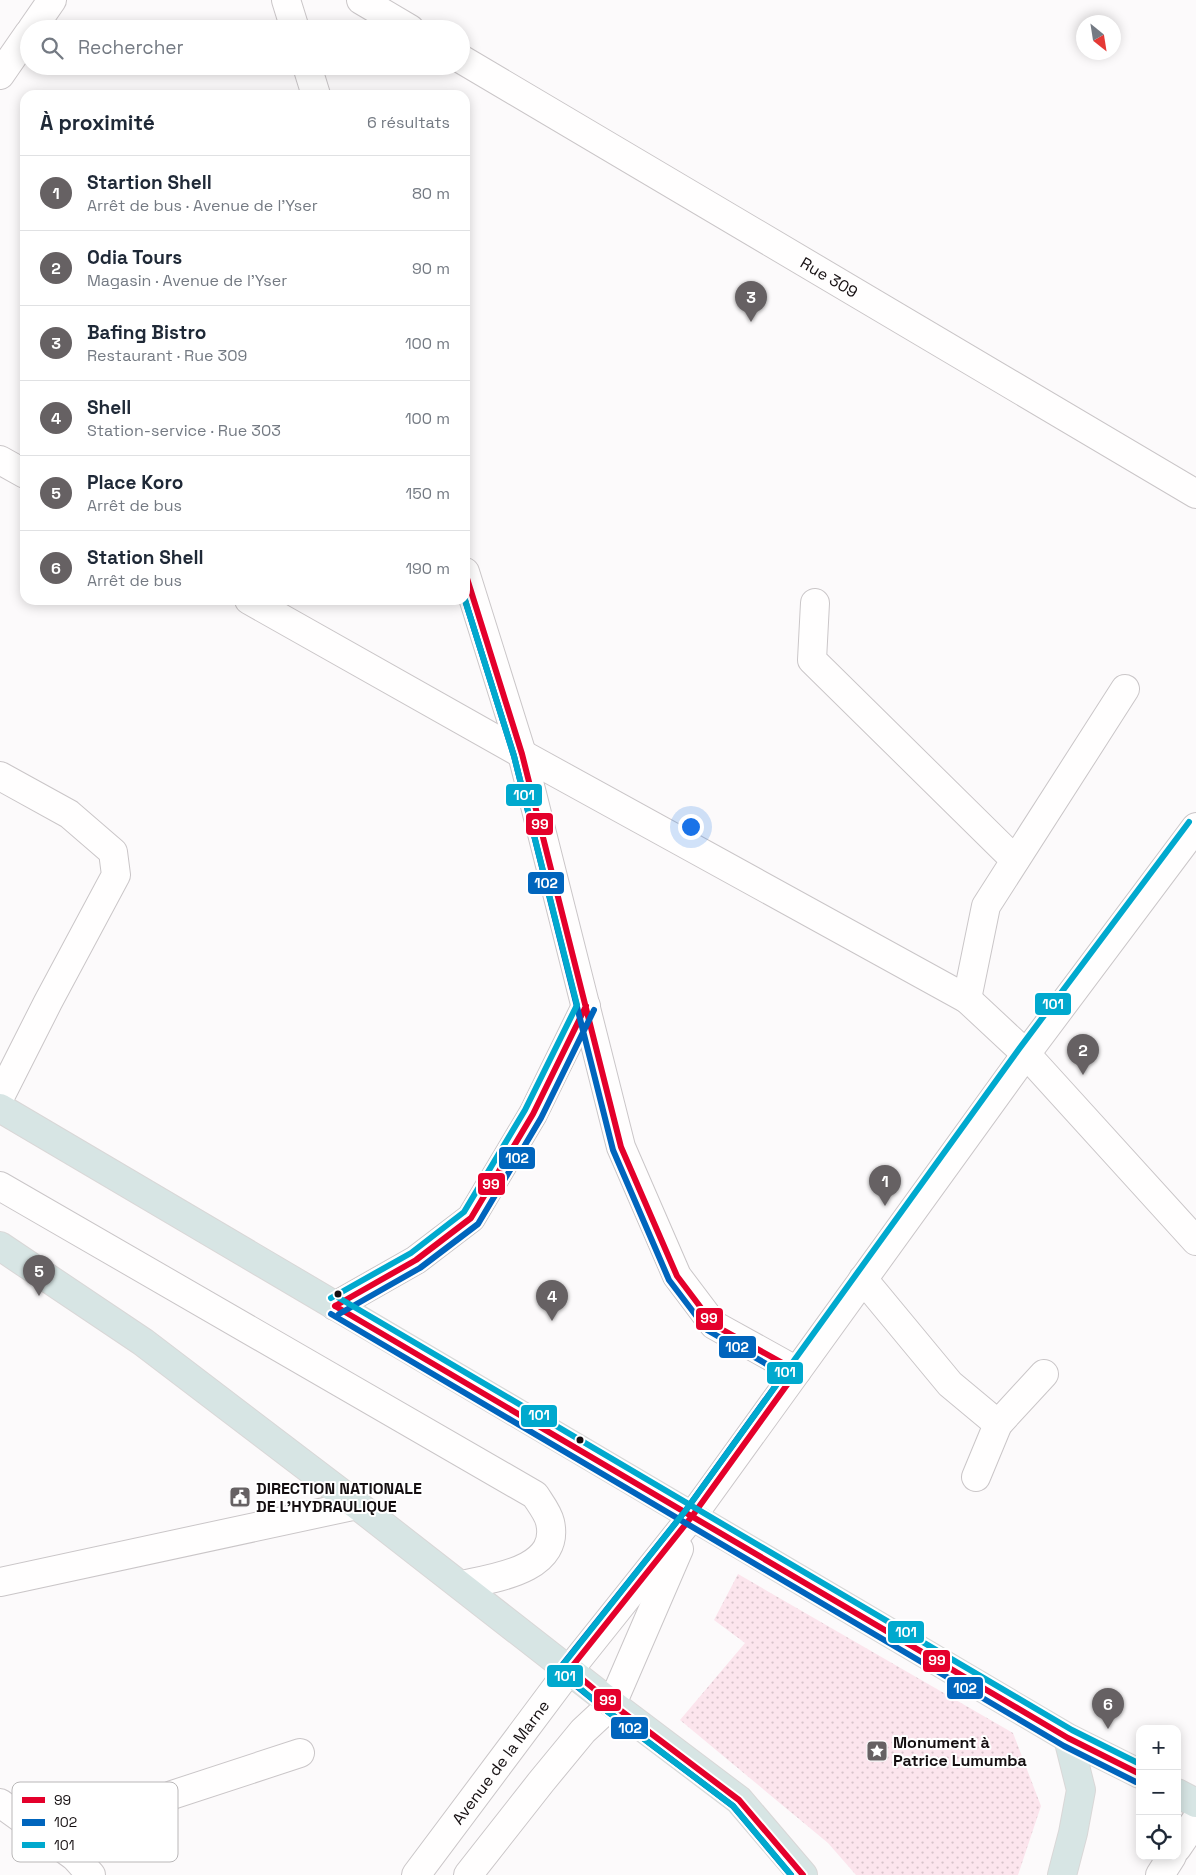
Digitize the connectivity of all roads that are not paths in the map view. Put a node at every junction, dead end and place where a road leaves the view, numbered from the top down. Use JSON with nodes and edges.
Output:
{"nodes":[{"id":1,"x":52,"y":0,"type":"edge"},
{"id":2,"x":286,"y":0,"type":"edge"},
{"id":3,"x":361,"y":0,"type":"edge"},
{"id":4,"x":38,"y":20,"type":"edge"},
{"id":5,"x":292,"y":20,"type":"edge"},
{"id":6,"x":395,"y":20,"type":"edge"},
{"id":7,"x":20,"y":47,"type":"edge"},
{"id":8,"x":470,"y":64,"type":"edge"},
{"id":9,"x":0,"y":75,"type":"edge"},
{"id":10,"x":310,"y":75,"type":"edge"},
{"id":11,"x":314,"y":90,"type":"edge"},
{"id":12,"x":0,"y":460,"type":"edge"},
{"id":13,"x":20,"y":471,"type":"edge"},
{"id":14,"x":1196,"y":494,"type":"edge"},
{"id":15,"x":470,"y":588,"type":"edge"},
{"id":16,"x":815,"y":604,"type":"dead end"},
{"id":17,"x":257,"y":605,"type":"edge"},
{"id":18,"x":1125,"y":689,"type":"dead end"},
{"id":19,"x":522,"y":754,"type":"junction"},
{"id":20,"x":0,"y":776,"type":"edge"},
{"id":21,"x":1196,"y":827,"type":"edge"},
{"id":22,"x":1016,"y":860,"type":"junction"},
{"id":23,"x":967,"y":998,"type":"junction"},
{"id":24,"x":586,"y":1006,"type":"junction"},
{"id":25,"x":1026,"y":1054,"type":"junction"},
{"id":26,"x":0,"y":1097,"type":"edge"},
{"id":27,"x":0,"y":1108,"type":"edge"},
{"id":28,"x":0,"y":1186,"type":"edge"},
{"id":29,"x":1196,"y":1241,"type":"edge"},
{"id":30,"x":1,"y":1247,"type":"edge"},
{"id":31,"x":863,"y":1280,"type":"junction"},
{"id":32,"x":335,"y":1306,"type":"junction"},
{"id":33,"x":797,"y":1370,"type":"junction"},
{"id":34,"x":1044,"y":1374,"type":"dead end"},
{"id":35,"x":998,"y":1424,"type":"junction"},
{"id":36,"x":976,"y":1477,"type":"dead end"},
{"id":37,"x":357,"y":1505,"type":"junction"},
{"id":38,"x":693,"y":1515,"type":"junction"},
{"id":39,"x":0,"y":1582,"type":"edge"},
{"id":40,"x":461,"y":1585,"type":"junction"},
{"id":41,"x":570,"y":1669,"type":"junction"},
{"id":42,"x":612,"y":1704,"type":"junction"},
{"id":43,"x":1068,"y":1738,"type":"junction"},
{"id":44,"x":300,"y":1753,"type":"dead end"},
{"id":45,"x":1136,"y":1772,"type":"edge"},
{"id":46,"x":178,"y":1793,"type":"edge"},
{"id":47,"x":1181,"y":1795,"type":"edge"},
{"id":48,"x":0,"y":1803,"type":"edge"},
{"id":49,"x":1196,"y":1803,"type":"edge"},
{"id":50,"x":12,"y":1812,"type":"edge"},
{"id":51,"x":1196,"y":1820,"type":"edge"},
{"id":52,"x":1181,"y":1842,"type":"edge"},
{"id":53,"x":1169,"y":1860,"type":"edge"},
{"id":54,"x":416,"y":1875,"type":"edge"},
{"id":55,"x":468,"y":1875,"type":"edge"},
{"id":56,"x":803,"y":1875,"type":"edge"},
{"id":57,"x":1062,"y":1875,"type":"edge"},
{"id":58,"x":1160,"y":1875,"type":"edge"}],
"edges":[{"from":1,"to":4,"type":"street"},
{"from":2,"to":5,"type":"street"},
{"from":3,"to":6,"type":"street"},
{"from":7,"to":9,"type":"street"},
{"from":8,"to":14,"type":"street","name":"Rue 309"},
{"from":10,"to":11,"type":"street"},
{"from":12,"to":13,"type":"street"},
{"from":15,"to":19,"type":"street"},
{"from":16,"to":22,"type":"street"},
{"from":17,"to":19,"type":"street"},
{"from":18,"to":22,"type":"street"},
{"from":19,"to":23,"type":"street"},
{"from":19,"to":24,"type":"street"},
{"from":20,"to":26,"type":"street"},
{"from":21,"to":25,"type":"street"},
{"from":22,"to":23,"type":"street"},
{"from":23,"to":25,"type":"street"},
{"from":24,"to":32,"type":"street"},
{"from":24,"to":33,"type":"street"},
{"from":25,"to":29,"type":"street"},
{"from":25,"to":31,"type":"street"},
{"from":27,"to":32,"type":"main road"},
{"from":28,"to":40,"type":"street"},
{"from":30,"to":37,"type":"main road"},
{"from":31,"to":33,"type":"street"},
{"from":31,"to":35,"type":"street"},
{"from":32,"to":38,"type":"main road"},
{"from":33,"to":38,"type":"street"},
{"from":34,"to":35,"type":"street"},
{"from":35,"to":36,"type":"street"},
{"from":37,"to":39,"type":"street"},
{"from":37,"to":40,"type":"main road"},
{"from":38,"to":41,"type":"street","name":"Avenue de la Marne"},
{"from":38,"to":42,"type":"street"},
{"from":38,"to":43,"type":"main road"},
{"from":40,"to":41,"type":"main road"},
{"from":41,"to":42,"type":"main road"},
{"from":41,"to":54,"type":"street","name":"Avenue de la Marne"},
{"from":42,"to":55,"type":"street"},
{"from":42,"to":56,"type":"main road"},
{"from":43,"to":45,"type":"main road"},
{"from":43,"to":57,"type":"main road"},
{"from":44,"to":46,"type":"street"},
{"from":47,"to":49,"type":"main road"},
{"from":48,"to":50,"type":"street"},
{"from":51,"to":52,"type":"street"},
{"from":53,"to":58,"type":"street"}]}
